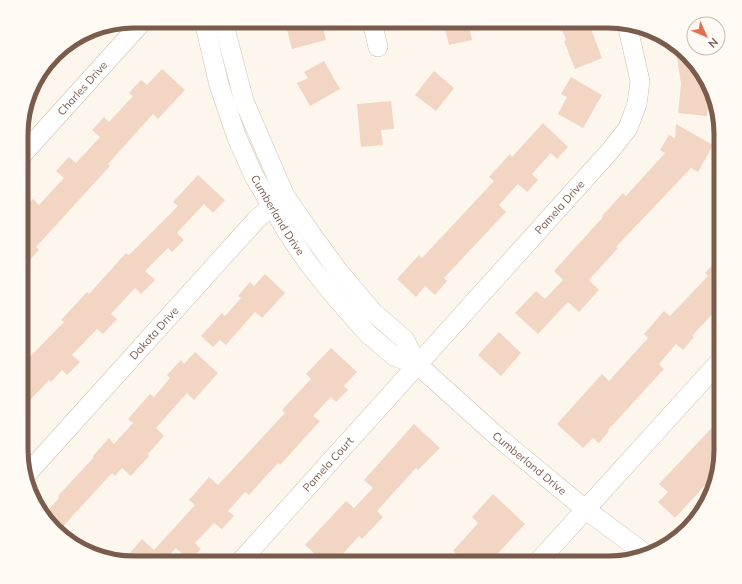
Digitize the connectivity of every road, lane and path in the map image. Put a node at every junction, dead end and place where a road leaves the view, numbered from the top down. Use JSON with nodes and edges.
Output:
{"nodes":[{"id":1,"x":137,"y":28,"type":"edge"},
{"id":2,"x":206,"y":28,"type":"edge"},
{"id":3,"x":225,"y":28,"type":"edge"},
{"id":4,"x":374,"y":28,"type":"edge"},
{"id":5,"x":628,"y":30,"type":"edge"},
{"id":6,"x":378,"y":47,"type":"dead end"},
{"id":7,"x":28,"y":148,"type":"edge"},
{"id":8,"x":278,"y":201,"type":"junction"},
{"id":9,"x":418,"y":365,"type":"junction"},
{"id":10,"x":714,"y":368,"type":"edge"},
{"id":11,"x":30,"y":471,"type":"edge"},
{"id":12,"x":585,"y":510,"type":"junction"},
{"id":13,"x":641,"y":551,"type":"edge"},
{"id":14,"x":245,"y":556,"type":"edge"},
{"id":15,"x":543,"y":556,"type":"edge"}],
"edges":[{"from":1,"to":7,"type":"street","name":"Charles Drive"},
{"from":2,"to":8,"type":"street","name":"Cumberland Drive"},
{"from":3,"to":8,"type":"street","name":"Cumberland Drive"},
{"from":4,"to":6,"type":"street"},
{"from":5,"to":9,"type":"street","name":"Pamela Drive"},
{"from":8,"to":9,"type":"street","name":"Cumberland Drive"},
{"from":8,"to":11,"type":"street","name":"Dakota Drive"},
{"from":9,"to":12,"type":"street","name":"Cumberland Drive"},
{"from":9,"to":14,"type":"street","name":"Pamela Court"},
{"from":10,"to":12,"type":"street"},
{"from":12,"to":13,"type":"street","name":"Cumberland Drive"},
{"from":12,"to":15,"type":"street"}]}
